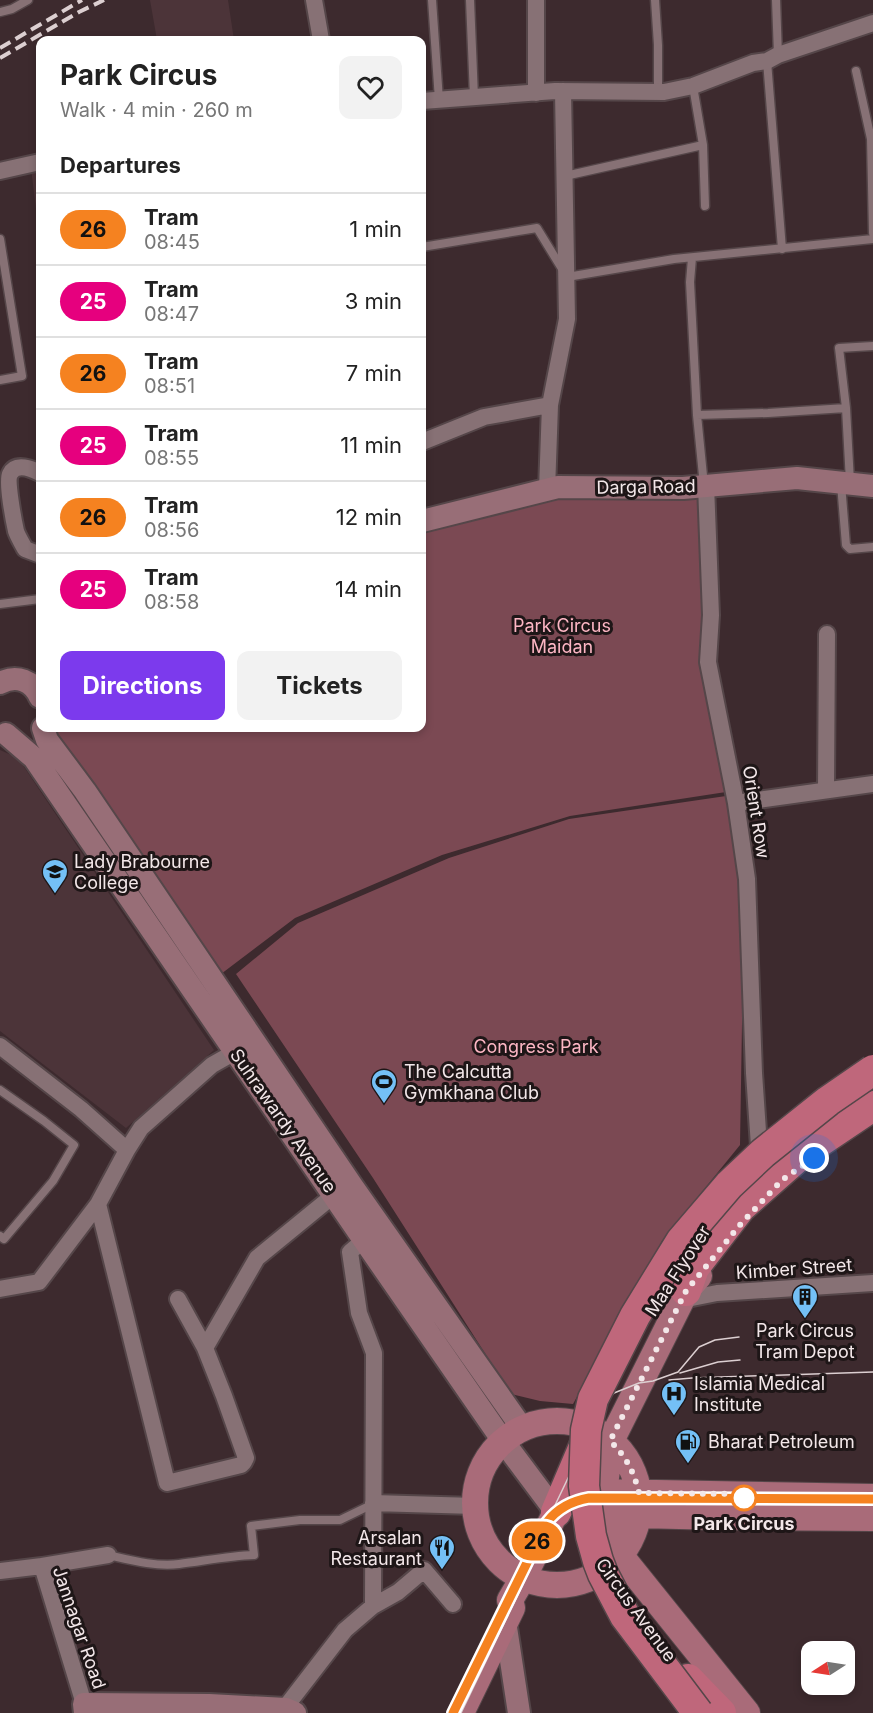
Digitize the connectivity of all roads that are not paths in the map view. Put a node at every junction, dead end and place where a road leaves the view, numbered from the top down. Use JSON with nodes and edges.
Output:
{"nodes":[{"id":1,"x":28,"y":0,"type":"edge"},
{"id":2,"x":314,"y":0,"type":"edge"},
{"id":3,"x":432,"y":0,"type":"edge"},
{"id":4,"x":470,"y":0,"type":"edge"},
{"id":5,"x":536,"y":0,"type":"edge"},
{"id":6,"x":655,"y":0,"type":"edge"},
{"id":7,"x":776,"y":0,"type":"edge"},
{"id":8,"x":0,"y":12,"type":"edge"},
{"id":9,"x":873,"y":23,"type":"edge"},
{"id":10,"x":320,"y":36,"type":"edge"},
{"id":11,"x":772,"y":58,"type":"junction"},
{"id":12,"x":855,"y":71,"type":"dead end"},
{"id":13,"x":693,"y":86,"type":"junction"},
{"id":14,"x":563,"y":91,"type":"junction"},
{"id":15,"x":658,"y":92,"type":"junction"},
{"id":16,"x":536,"y":93,"type":"junction"},
{"id":17,"x":474,"y":97,"type":"junction"},
{"id":18,"x":439,"y":100,"type":"junction"},
{"id":19,"x":426,"y":101,"type":"edge"},
{"id":20,"x":872,"y":139,"type":"edge"},
{"id":21,"x":702,"y":145,"type":"junction"},
{"id":22,"x":36,"y":163,"type":"edge"},
{"id":23,"x":0,"y":171,"type":"edge"},
{"id":24,"x":566,"y":176,"type":"junction"},
{"id":25,"x":705,"y":206,"type":"dead end"},
{"id":26,"x":873,"y":233,"type":"edge"},
{"id":27,"x":0,"y":239,"type":"edge"},
{"id":28,"x":873,"y":239,"type":"edge"},
{"id":29,"x":426,"y":246,"type":"edge"},
{"id":30,"x":782,"y":249,"type":"junction"},
{"id":31,"x":692,"y":258,"type":"junction"},
{"id":32,"x":567,"y":277,"type":"junction"},
{"id":33,"x":873,"y":346,"type":"edge"},
{"id":34,"x":0,"y":380,"type":"edge"},
{"id":35,"x":550,"y":405,"type":"junction"},
{"id":36,"x":846,"y":408,"type":"junction"},
{"id":37,"x":697,"y":415,"type":"junction"},
{"id":38,"x":426,"y":440,"type":"edge"},
{"id":39,"x":36,"y":472,"type":"edge"},
{"id":40,"x":846,"y":482,"type":"junction"},
{"id":41,"x":705,"y":486,"type":"junction"},
{"id":42,"x":873,"y":486,"type":"edge"},
{"id":43,"x":547,"y":490,"type":"junction"},
{"id":44,"x":426,"y":520,"type":"edge"},
{"id":45,"x":873,"y":547,"type":"edge"},
{"id":46,"x":36,"y":556,"type":"edge"},
{"id":47,"x":36,"y":600,"type":"edge"},
{"id":48,"x":0,"y":604,"type":"edge"},
{"id":49,"x":827,"y":634,"type":"dead end"},
{"id":50,"x":36,"y":670,"type":"edge"},
{"id":51,"x":7,"y":680,"type":"edge"},
{"id":52,"x":36,"y":697,"type":"edge"},
{"id":53,"x":36,"y":724,"type":"edge"},
{"id":54,"x":3,"y":732,"type":"edge"},
{"id":55,"x":45,"y":732,"type":"edge"},
{"id":56,"x":873,"y":784,"type":"edge"},
{"id":57,"x":826,"y":790,"type":"junction"},
{"id":58,"x":736,"y":803,"type":"junction"},
{"id":59,"x":0,"y":1046,"type":"edge"},
{"id":60,"x":235,"y":1052,"type":"junction"},
{"id":61,"x":873,"y":1058,"type":"edge"},
{"id":62,"x":873,"y":1070,"type":"edge"},
{"id":63,"x":873,"y":1088,"type":"edge"},
{"id":64,"x":0,"y":1090,"type":"edge"},
{"id":65,"x":873,"y":1106,"type":"edge"},
{"id":66,"x":873,"y":1118,"type":"edge"},
{"id":67,"x":759,"y":1146,"type":"junction"},
{"id":68,"x":126,"y":1150,"type":"junction"},
{"id":69,"x":334,"y":1195,"type":"junction"},
{"id":70,"x":98,"y":1204,"type":"junction"},
{"id":71,"x":0,"y":1236,"type":"edge"},
{"id":72,"x":364,"y":1240,"type":"junction"},
{"id":73,"x":873,"y":1283,"type":"edge"},
{"id":74,"x":687,"y":1286,"type":"junction"},
{"id":75,"x":0,"y":1289,"type":"edge"},
{"id":76,"x":178,"y":1299,"type":"dead end"},
{"id":77,"x":205,"y":1348,"type":"junction"},
{"id":78,"x":591,"y":1429,"type":"junction"},
{"id":79,"x":512,"y":1435,"type":"junction"},
{"id":80,"x":873,"y":1497,"type":"edge"},
{"id":81,"x":604,"y":1502,"type":"junction"},
{"id":82,"x":374,"y":1503,"type":"junction"},
{"id":83,"x":638,"y":1504,"type":"junction"},
{"id":84,"x":475,"y":1506,"type":"junction"},
{"id":85,"x":559,"y":1514,"type":"junction"},
{"id":86,"x":873,"y":1518,"type":"edge"},
{"id":87,"x":108,"y":1555,"type":"joint"},
{"id":88,"x":614,"y":1562,"type":"junction"},
{"id":89,"x":42,"y":1566,"type":"junction"},
{"id":90,"x":0,"y":1571,"type":"edge"},
{"id":91,"x":527,"y":1579,"type":"junction"},
{"id":92,"x":453,"y":1604,"type":"dead end"},
{"id":93,"x":373,"y":1606,"type":"junction"},
{"id":94,"x":508,"y":1614,"type":"junction"},
{"id":95,"x":688,"y":1679,"type":"junction"},
{"id":96,"x":85,"y":1708,"type":"edge"},
{"id":97,"x":287,"y":1712,"type":"edge"},
{"id":98,"x":461,"y":1713,"type":"edge"},
{"id":99,"x":519,"y":1713,"type":"edge"},
{"id":100,"x":698,"y":1713,"type":"edge"},
{"id":101,"x":711,"y":1713,"type":"edge"},
{"id":102,"x":721,"y":1713,"type":"edge"},
{"id":103,"x":747,"y":1713,"type":"edge"}],
"edges":[{"from":1,"to":8,"type":"lane"},
{"from":2,"to":10,"type":"street"},
{"from":3,"to":18,"type":"lane"},
{"from":4,"to":17,"type":"lane"},
{"from":5,"to":16,"type":"street"},
{"from":6,"to":15,"type":"lane"},
{"from":7,"to":11,"type":"lane"},
{"from":9,"to":11,"type":"street"},
{"from":11,"to":13,"type":"street"},
{"from":11,"to":30,"type":"lane"},
{"from":12,"to":20,"type":"lane"},
{"from":13,"to":15,"type":"street"},
{"from":13,"to":21,"type":"lane"},
{"from":14,"to":15,"type":"street"},
{"from":14,"to":16,"type":"street"},
{"from":14,"to":24,"type":"street"},
{"from":16,"to":17,"type":"street"},
{"from":17,"to":18,"type":"street"},
{"from":18,"to":19,"type":"street"},
{"from":20,"to":26,"type":"lane"},
{"from":21,"to":24,"type":"lane"},
{"from":21,"to":25,"type":"lane"},
{"from":22,"to":23,"type":"street"},
{"from":24,"to":32,"type":"street"},
{"from":27,"to":34,"type":"lane"},
{"from":28,"to":30,"type":"lane"},
{"from":29,"to":32,"type":"lane"},
{"from":30,"to":31,"type":"lane"},
{"from":31,"to":32,"type":"lane"},
{"from":31,"to":37,"type":"lane"},
{"from":32,"to":35,"type":"street"},
{"from":33,"to":36,"type":"lane"},
{"from":35,"to":38,"type":"street"},
{"from":35,"to":43,"type":"street"},
{"from":36,"to":37,"type":"lane"},
{"from":36,"to":40,"type":"lane"},
{"from":37,"to":41,"type":"lane"},
{"from":39,"to":46,"type":"street"},
{"from":40,"to":41,"type":"main road","name":"Darga Road"},
{"from":40,"to":42,"type":"main road","name":"Darga Road"},
{"from":40,"to":45,"type":"lane"},
{"from":41,"to":43,"type":"main road","name":"Darga Road"},
{"from":41,"to":58,"type":"street","name":"Orient Row"},
{"from":43,"to":44,"type":"main road","name":"Darga Road"},
{"from":47,"to":48,"type":"lane"},
{"from":49,"to":57,"type":"street"},
{"from":50,"to":51,"type":"main road"},
{"from":51,"to":52,"type":"main road"},
{"from":53,"to":54,"type":"main road"},
{"from":54,"to":60,"type":"main road","name":"Suhrawardy Avenue"},
{"from":55,"to":79,"type":"main road","name":"Suhrawardy Avenue"},
{"from":56,"to":57,"type":"street"},
{"from":57,"to":58,"type":"street"},
{"from":58,"to":67,"type":"street","name":"Orient Row"},
{"from":59,"to":68,"type":"street"},
{"from":60,"to":68,"type":"street"},
{"from":60,"to":69,"type":"main road","name":"Suhrawardy Avenue"},
{"from":61,"to":67,"type":"main road","name":"Maa Flyover"},
{"from":62,"to":100,"type":"highway","bridge":true},
{"from":63,"to":78,"type":"highway","name":"Maa Flyover"},
{"from":64,"to":71,"type":"lane"},
{"from":65,"to":74,"type":"highway","name":"Maa Flyover"},
{"from":66,"to":74,"type":"main road"},
{"from":67,"to":78,"type":"main road","name":"Maa Flyover"},
{"from":68,"to":70,"type":"street"},
{"from":69,"to":72,"type":"main road","name":"Suhrawardy Avenue"},
{"from":69,"to":77,"type":"street"},
{"from":70,"to":75,"type":"street"},
{"from":70,"to":77,"type":"street"},
{"from":72,"to":79,"type":"main road","name":"Suhrawardy Avenue"},
{"from":72,"to":82,"type":"street"},
{"from":73,"to":74,"type":"street","name":"Kimber Street"},
{"from":74,"to":78,"type":"main road"},
{"from":76,"to":77,"type":"street"},
{"from":78,"to":79,"type":"main road"},
{"from":78,"to":81,"type":"main road"},
{"from":78,"to":83,"type":"main road"},
{"from":78,"to":85,"type":"highway","name":"Maa Flyover"},
{"from":79,"to":84,"type":"main road"},
{"from":79,"to":85,"type":"main road","name":"Suhrawardy Avenue"},
{"from":80,"to":83,"type":"main road"},
{"from":81,"to":83,"type":"main road"},
{"from":81,"to":85,"type":"main road"},
{"from":81,"to":88,"type":"main road"},
{"from":82,"to":84,"type":"street"},
{"from":82,"to":87,"type":"lane"},
{"from":82,"to":93,"type":"street"},
{"from":83,"to":86,"type":"main road"},
{"from":83,"to":88,"type":"main road"},
{"from":84,"to":91,"type":"main road"},
{"from":85,"to":88,"type":"main road","name":"Circus Avenue"},
{"from":85,"to":91,"type":"main road"},
{"from":87,"to":89,"type":"street"},
{"from":88,"to":91,"type":"main road"},
{"from":88,"to":95,"type":"main road","name":"Circus Avenue"},
{"from":88,"to":103,"type":"main road","name":"Circus Avenue"},
{"from":89,"to":90,"type":"street","name":"Jannagar Road"},
{"from":89,"to":96,"type":"street","name":"Jannagar Road"},
{"from":91,"to":94,"type":"main road"},
{"from":92,"to":93,"type":"street"},
{"from":93,"to":97,"type":"street"},
{"from":94,"to":98,"type":"main road"},
{"from":94,"to":99,"type":"main road"},
{"from":95,"to":101,"type":"main road","name":"Circus Avenue"},
{"from":95,"to":102,"type":"highway"},
{"from":96,"to":97,"type":"main road"}]}
